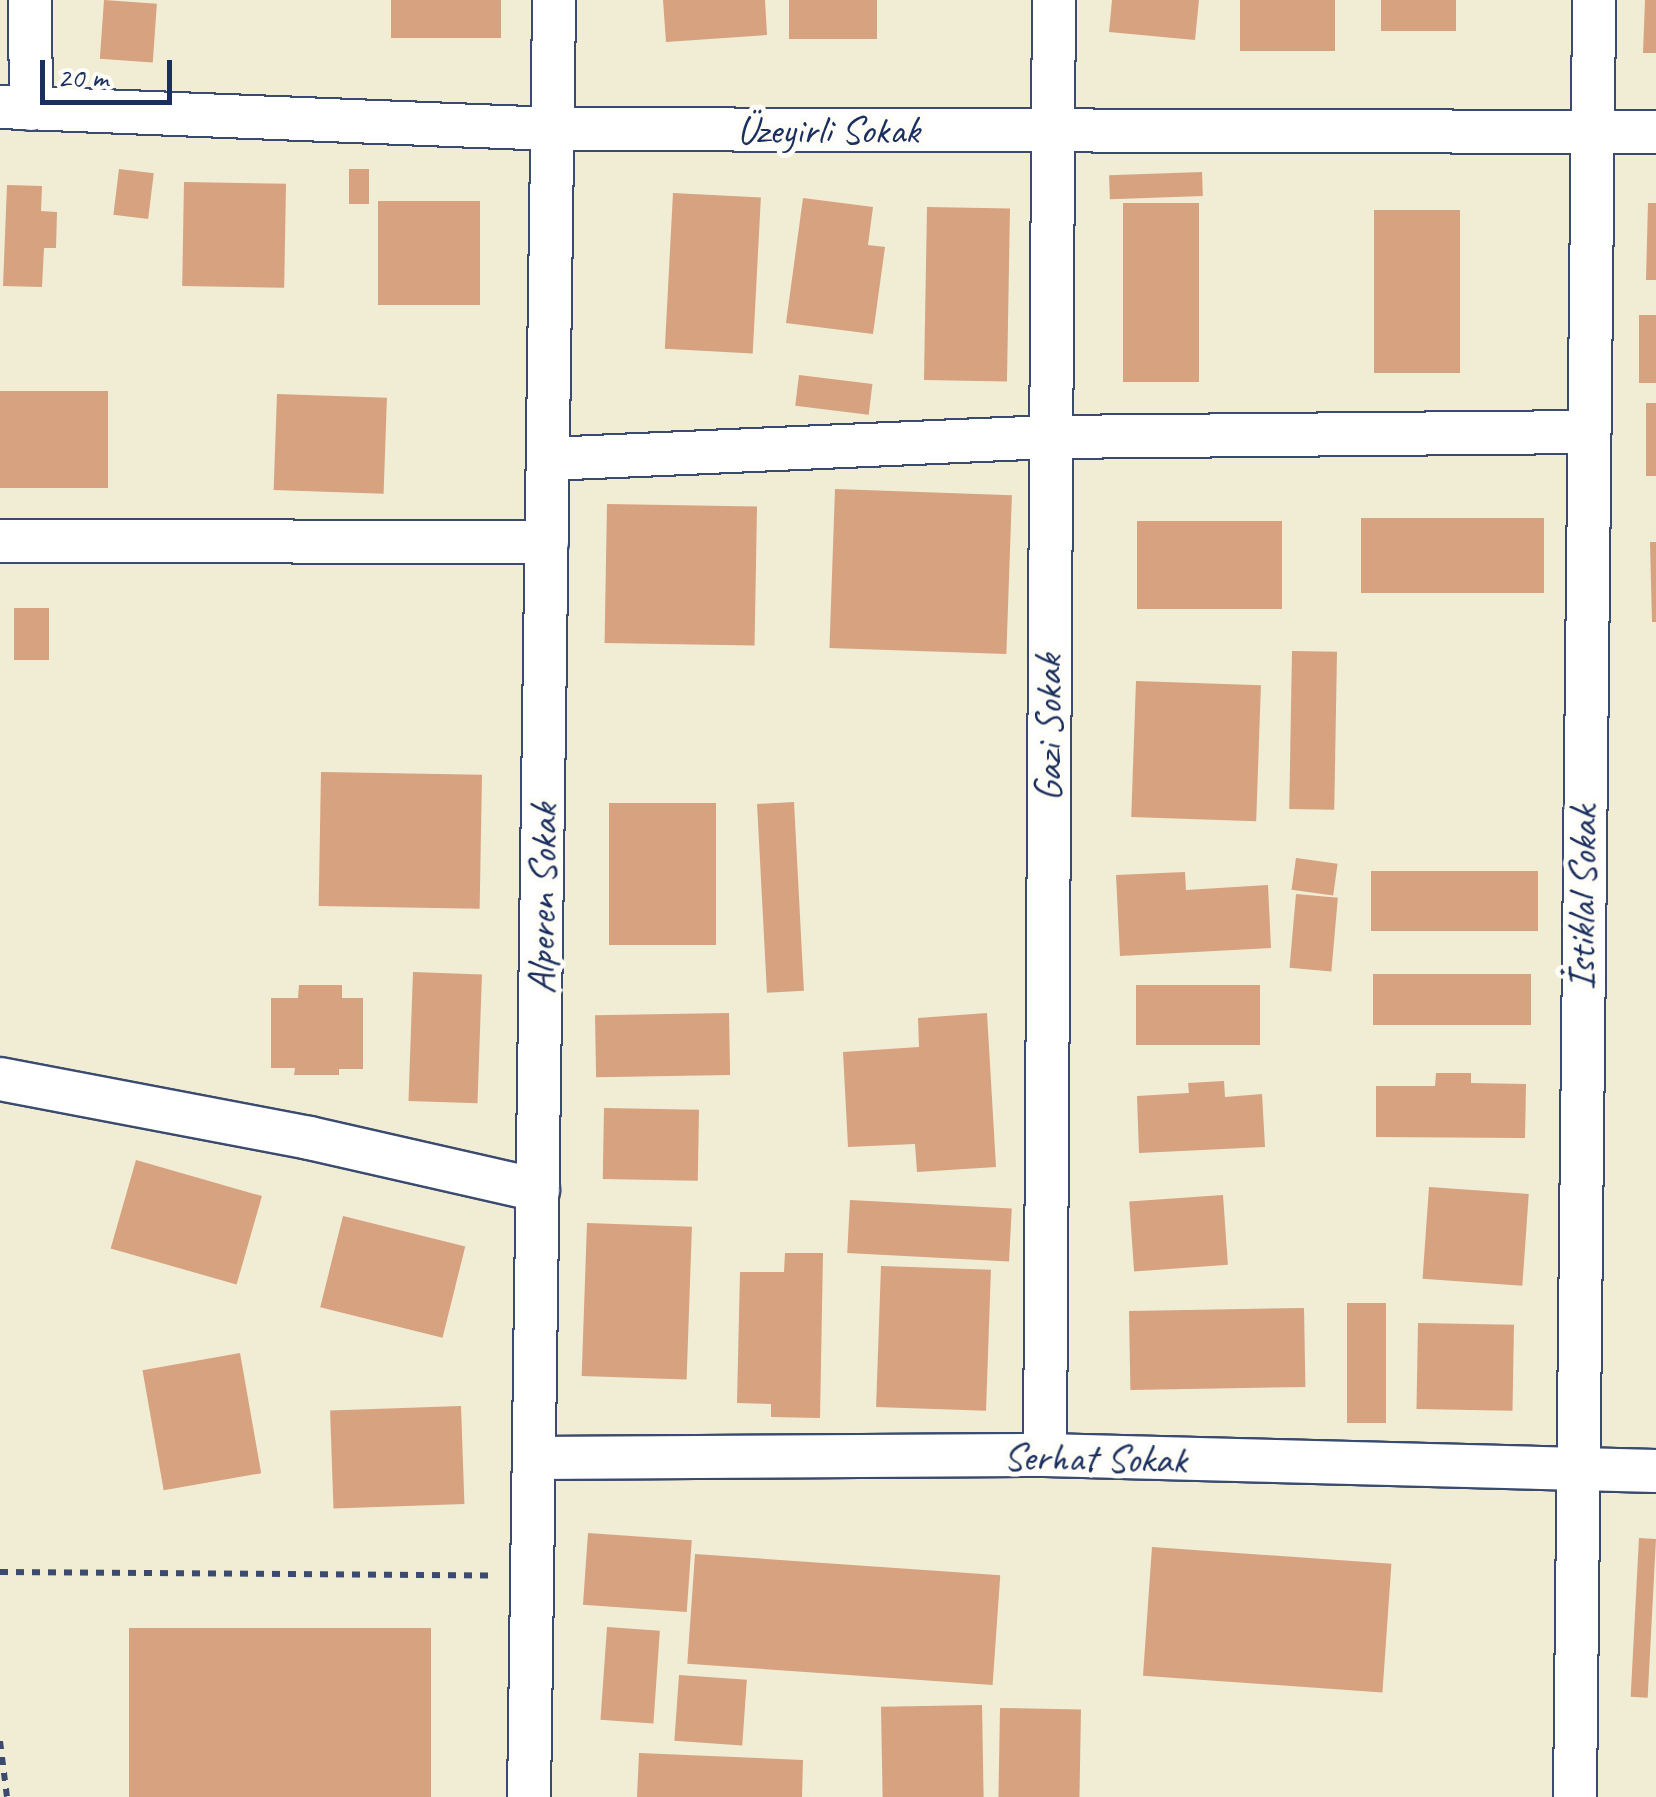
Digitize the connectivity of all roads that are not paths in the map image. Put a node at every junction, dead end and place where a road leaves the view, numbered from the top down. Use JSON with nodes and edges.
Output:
{"nodes":[{"id":1,"x":30,"y":0,"type":"edge"},
{"id":2,"x":554,"y":0,"type":"edge"},
{"id":3,"x":1054,"y":0,"type":"edge"},
{"id":4,"x":1594,"y":0,"type":"edge"},
{"id":5,"x":16,"y":108,"type":"edge"},
{"id":6,"x":553,"y":129,"type":"junction"},
{"id":7,"x":1050,"y":130,"type":"junction"},
{"id":8,"x":1591,"y":132,"type":"junction"},
{"id":9,"x":1656,"y":132,"type":"edge"},
{"id":10,"x":1588,"y":432,"type":"junction"},
{"id":11,"x":1049,"y":437,"type":"junction"},
{"id":12,"x":548,"y":459,"type":"junction"},
{"id":13,"x":0,"y":542,"type":"edge"},
{"id":14,"x":547,"y":542,"type":"junction"},
{"id":15,"x":0,"y":1079,"type":"edge"},
{"id":16,"x":538,"y":1190,"type":"junction"},
{"id":17,"x":1045,"y":1455,"type":"junction"},
{"id":18,"x":534,"y":1458,"type":"junction"},
{"id":19,"x":1575,"y":1469,"type":"junction"},
{"id":20,"x":1656,"y":1471,"type":"edge"},
{"id":21,"x":530,"y":1797,"type":"edge"},
{"id":22,"x":1575,"y":1797,"type":"edge"}],
"edges":[{"from":1,"to":5,"type":"street"},
{"from":2,"to":6,"type":"street","name":"Alperen Sokak"},
{"from":3,"to":7,"type":"street","name":"Gazi Sokak"},
{"from":4,"to":8,"type":"street","name":"İstiklal Sokak"},
{"from":5,"to":6,"type":"street","name":"Üzeyirli Sokak"},
{"from":6,"to":7,"type":"street","name":"Üzeyirli Sokak"},
{"from":6,"to":12,"type":"street","name":"Alperen Sokak"},
{"from":7,"to":8,"type":"street","name":"Üzeyirli Sokak"},
{"from":7,"to":11,"type":"street","name":"Gazi Sokak"},
{"from":8,"to":9,"type":"street","name":"Üzeyirli Sokak"},
{"from":8,"to":10,"type":"street","name":"İstiklal Sokak"},
{"from":10,"to":11,"type":"street"},
{"from":10,"to":19,"type":"street","name":"İstiklal Sokak"},
{"from":11,"to":12,"type":"street"},
{"from":11,"to":17,"type":"street","name":"Gazi Sokak"},
{"from":12,"to":14,"type":"street","name":"Alperen Sokak"},
{"from":13,"to":14,"type":"street"},
{"from":14,"to":16,"type":"street","name":"Alperen Sokak"},
{"from":15,"to":16,"type":"street"},
{"from":16,"to":18,"type":"street","name":"Alperen Sokak"},
{"from":17,"to":18,"type":"street","name":"Serhat Sokak"},
{"from":17,"to":19,"type":"street","name":"Serhat Sokak"},
{"from":18,"to":21,"type":"street","name":"Alperen Sokak"},
{"from":19,"to":20,"type":"street","name":"Serhat Sokak"},
{"from":19,"to":22,"type":"street","name":"İstiklal Sokak"}]}
